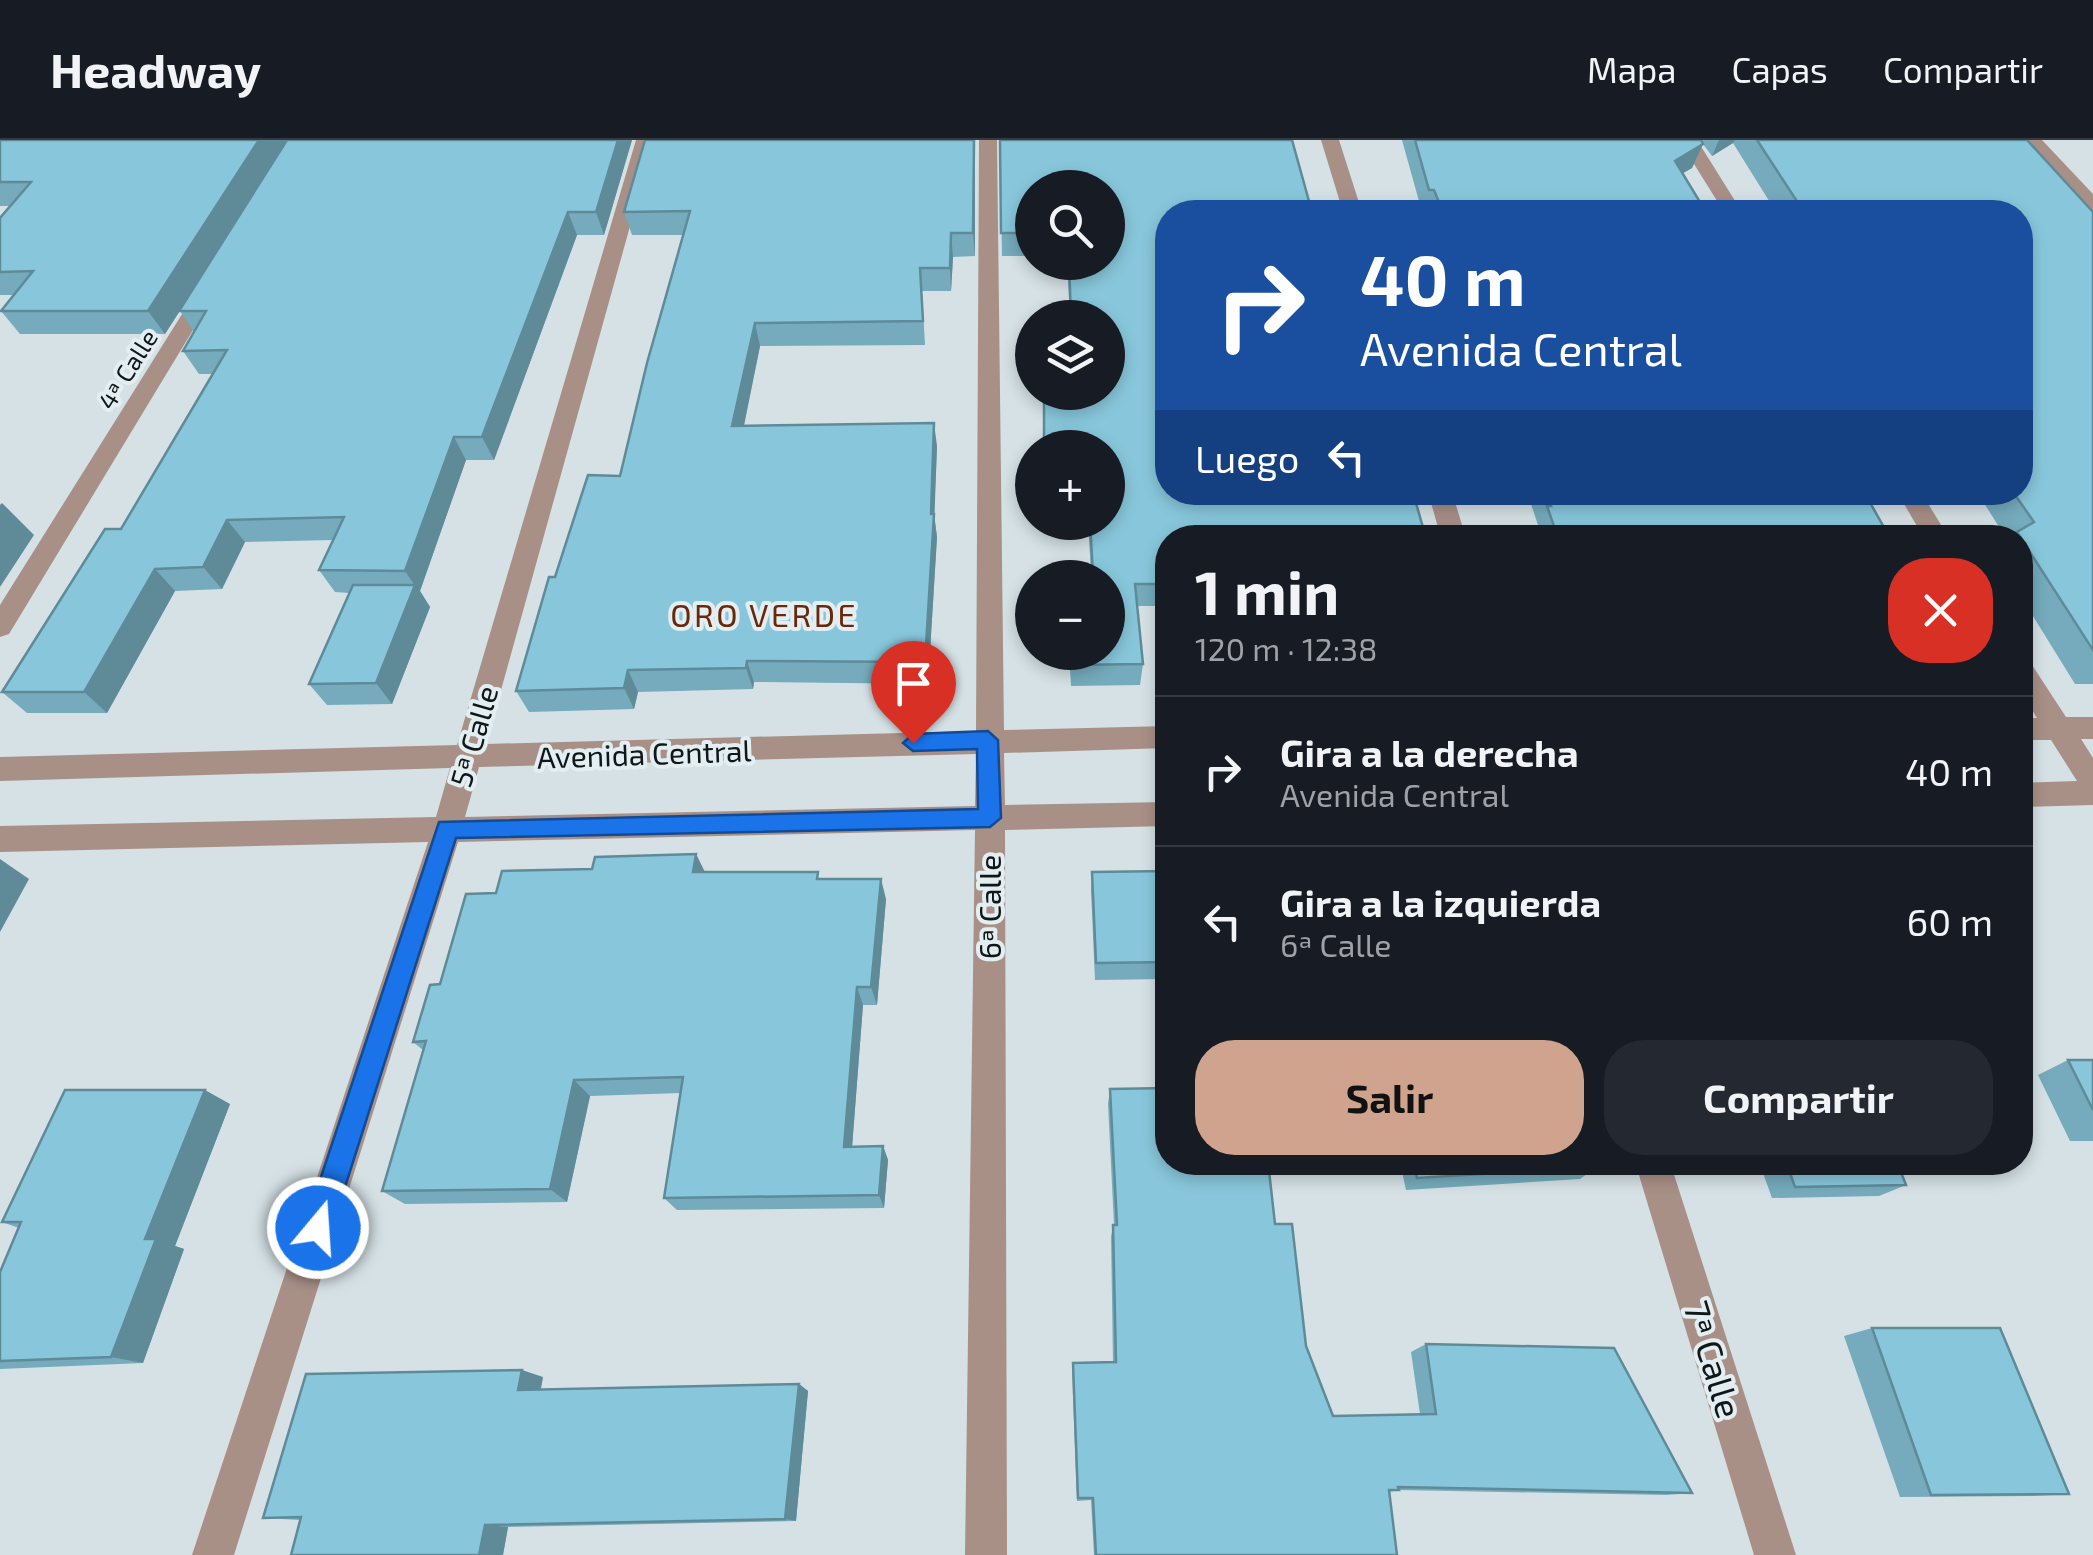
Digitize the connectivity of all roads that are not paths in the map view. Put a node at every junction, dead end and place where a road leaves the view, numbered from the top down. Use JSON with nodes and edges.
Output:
{"nodes":[{"id":1,"x":645,"y":140,"type":"edge"},
{"id":2,"x":988,"y":140,"type":"edge"},
{"id":3,"x":1330,"y":140,"type":"edge"},
{"id":4,"x":1688,"y":140,"type":"edge"},
{"id":5,"x":2032,"y":140,"type":"edge"},
{"id":6,"x":1349,"y":200,"type":"edge"},
{"id":7,"x":1726,"y":200,"type":"edge"},
{"id":8,"x":2093,"y":205,"type":"edge"},
{"id":9,"x":217,"y":274,"type":"edge"},
{"id":10,"x":0,"y":627,"type":"edge"},
{"id":11,"x":2033,"y":690,"type":"edge"},
{"id":12,"x":2093,"y":728,"type":"edge"},
{"id":13,"x":2033,"y":729,"type":"edge"},
{"id":14,"x":2058,"y":729,"type":"junction"},
{"id":15,"x":1155,"y":737,"type":"edge"},
{"id":16,"x":988,"y":740,"type":"junction"},
{"id":17,"x":466,"y":760,"type":"junction"},
{"id":18,"x":0,"y":770,"type":"edge"},
{"id":19,"x":2093,"y":782,"type":"edge"},
{"id":20,"x":2093,"y":794,"type":"edge"},
{"id":21,"x":2033,"y":795,"type":"edge"},
{"id":22,"x":1155,"y":814,"type":"edge"},
{"id":23,"x":990,"y":818,"type":"junction"},
{"id":24,"x":447,"y":829,"type":"junction"},
{"id":25,"x":0,"y":839,"type":"edge"},
{"id":26,"x":1656,"y":1175,"type":"edge"},
{"id":27,"x":212,"y":1555,"type":"edge"},
{"id":28,"x":986,"y":1555,"type":"edge"},
{"id":29,"x":1775,"y":1555,"type":"edge"}],
"edges":[{"from":1,"to":17,"type":"street","name":"5ª Calle"},
{"from":2,"to":16,"type":"street","name":"6ª Calle"},
{"from":3,"to":6,"type":"street"},
{"from":4,"to":7,"type":"street"},
{"from":5,"to":8,"type":"street"},
{"from":9,"to":10,"type":"street","name":"4ª Calle"},
{"from":11,"to":14,"type":"street"},
{"from":12,"to":14,"type":"street"},
{"from":13,"to":14,"type":"street"},
{"from":14,"to":19,"type":"street"},
{"from":15,"to":16,"type":"street","name":"Avenida Central"},
{"from":16,"to":17,"type":"street","name":"Avenida Central"},
{"from":16,"to":23,"type":"street","name":"6ª Calle"},
{"from":17,"to":18,"type":"street","name":"Avenida Central"},
{"from":17,"to":24,"type":"street","name":"5ª Calle"},
{"from":20,"to":21,"type":"street"},
{"from":22,"to":23,"type":"street"},
{"from":23,"to":24,"type":"street"},
{"from":23,"to":28,"type":"street","name":"6ª Calle"},
{"from":24,"to":25,"type":"street"},
{"from":24,"to":27,"type":"street","name":"5ª Calle"},
{"from":26,"to":29,"type":"street","name":"7ª Calle"}]}
